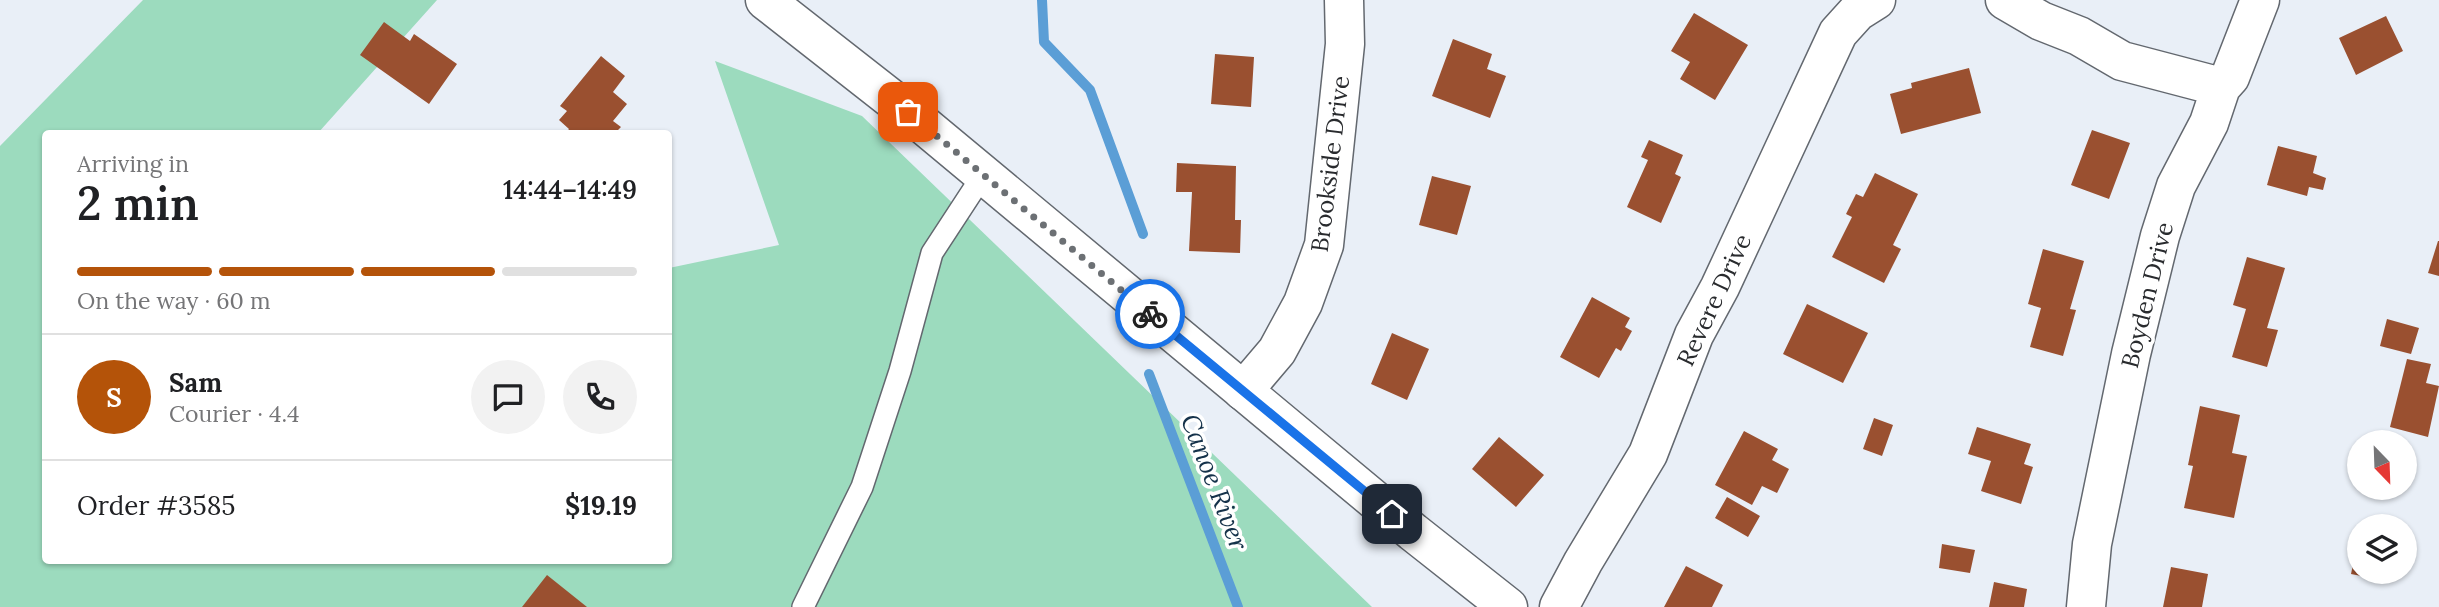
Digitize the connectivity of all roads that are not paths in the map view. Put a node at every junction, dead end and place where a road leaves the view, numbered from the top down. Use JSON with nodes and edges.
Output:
{"nodes":[{"id":1,"x":765,"y":0,"type":"edge"},
{"id":2,"x":1344,"y":0,"type":"edge"},
{"id":3,"x":1876,"y":0,"type":"edge"},
{"id":4,"x":2005,"y":0,"type":"edge"},
{"id":5,"x":2260,"y":0,"type":"edge"},
{"id":6,"x":2221,"y":87,"type":"junction"},
{"id":7,"x":983,"y":175,"type":"junction"},
{"id":8,"x":1243,"y":391,"type":"junction"},
{"id":9,"x":803,"y":607,"type":"edge"},
{"id":10,"x":1508,"y":607,"type":"edge"},
{"id":11,"x":1559,"y":607,"type":"edge"},
{"id":12,"x":2086,"y":607,"type":"edge"}],
"edges":[{"from":1,"to":7,"type":"street"},
{"from":2,"to":8,"type":"street","name":"Brookside Drive"},
{"from":3,"to":11,"type":"street","name":"Revere Drive"},
{"from":4,"to":6,"type":"street"},
{"from":5,"to":6,"type":"street","name":"Boyden Drive"},
{"from":6,"to":12,"type":"street","name":"Boyden Drive"},
{"from":7,"to":8,"type":"street"},
{"from":7,"to":9,"type":"lane"},
{"from":8,"to":10,"type":"street"}]}
